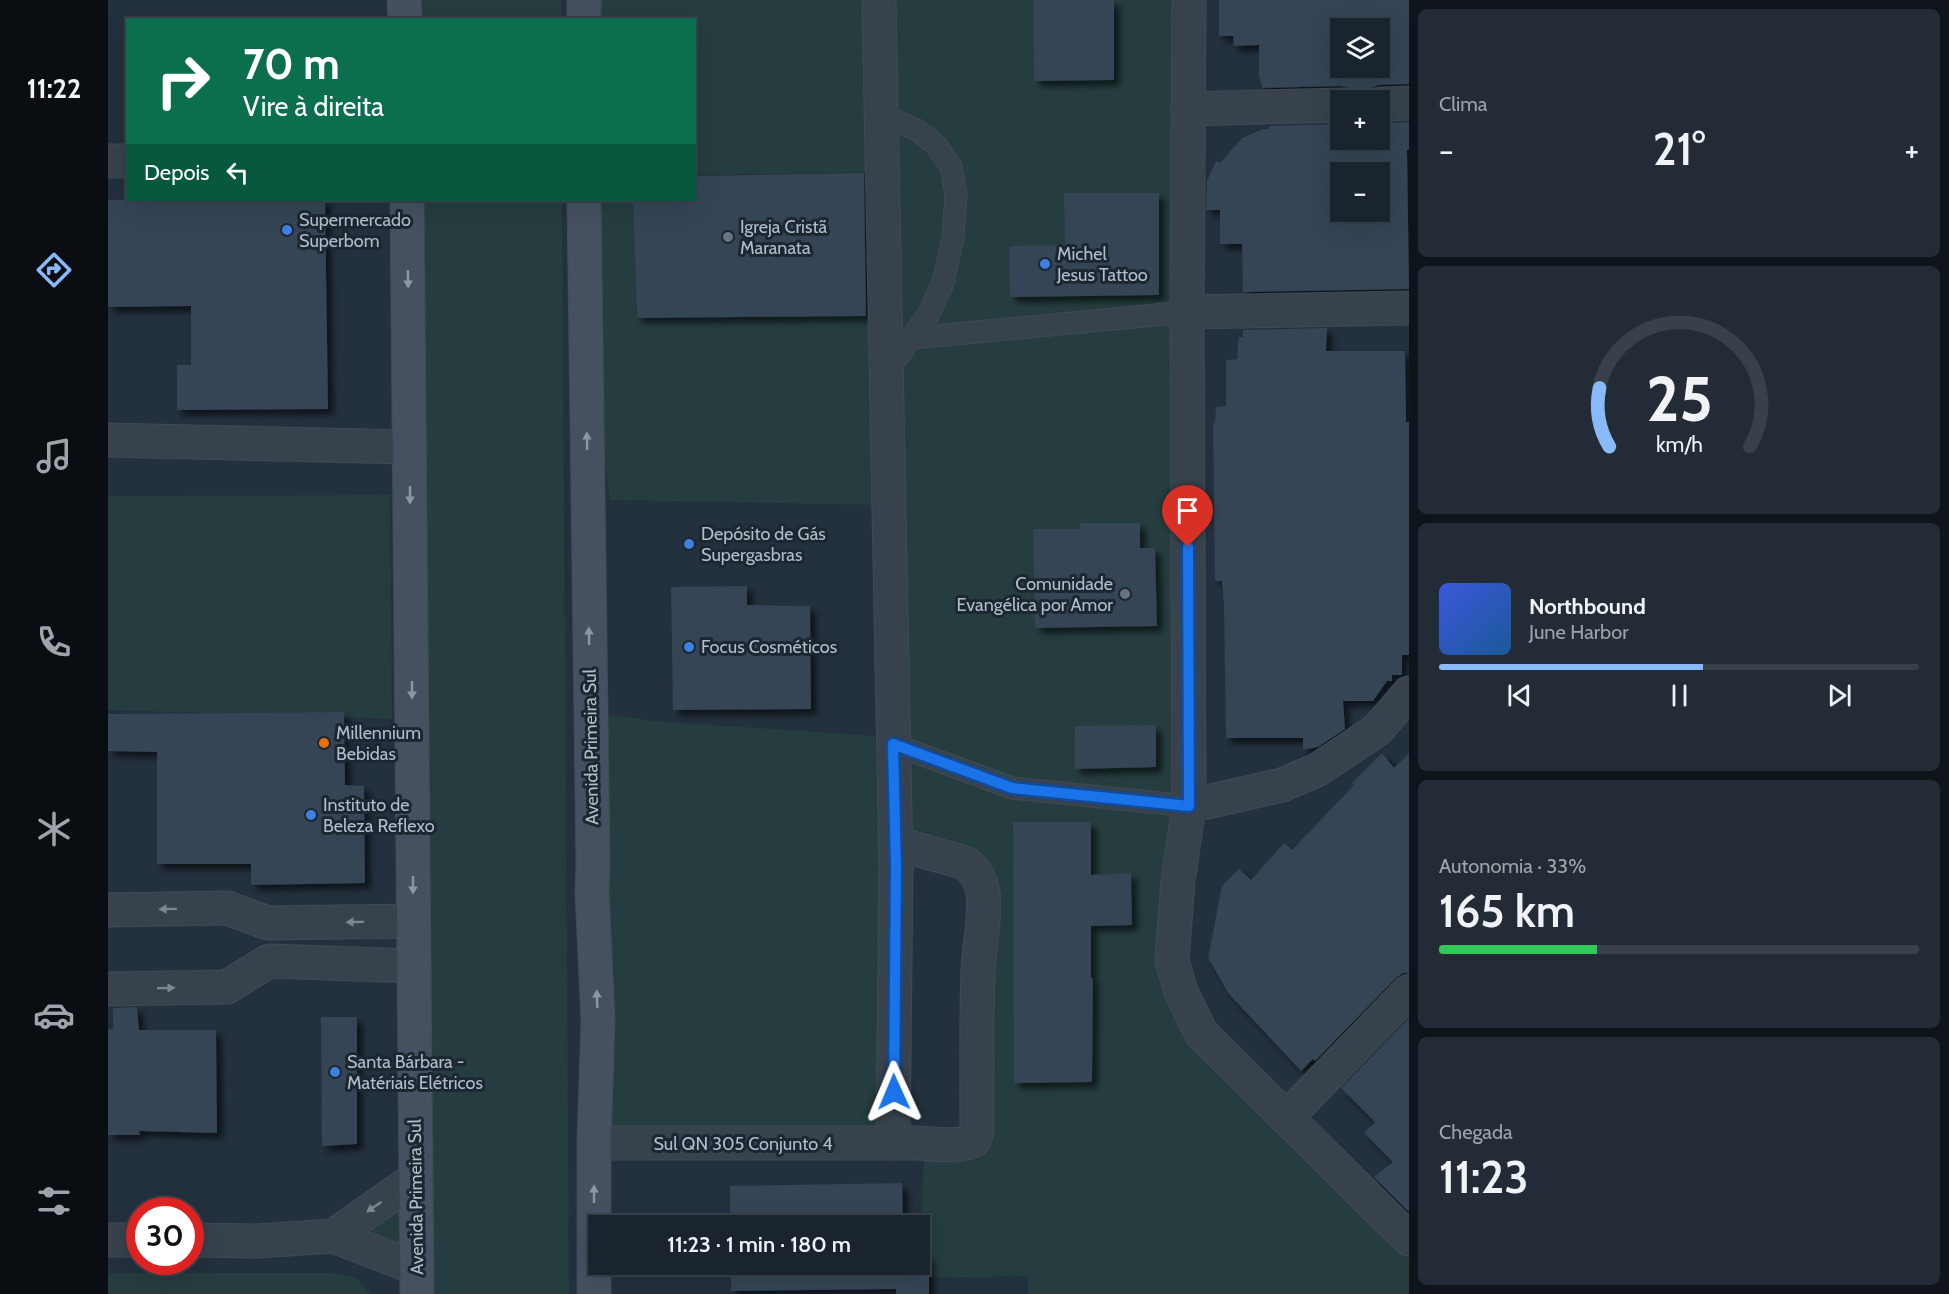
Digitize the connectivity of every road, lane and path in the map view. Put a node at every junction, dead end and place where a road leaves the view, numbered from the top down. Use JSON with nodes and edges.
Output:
{"nodes":[{"id":1,"x":404,"y":0,"type":"edge"},
{"id":2,"x":584,"y":0,"type":"edge"},
{"id":3,"x":879,"y":0,"type":"edge"},
{"id":4,"x":1189,"y":0,"type":"edge"},
{"id":5,"x":405,"y":18,"type":"edge"},
{"id":6,"x":584,"y":18,"type":"edge"},
{"id":7,"x":1409,"y":103,"type":"edge"},
{"id":8,"x":1390,"y":104,"type":"edge"},
{"id":9,"x":1330,"y":105,"type":"edge"},
{"id":10,"x":1188,"y":109,"type":"junction"},
{"id":11,"x":882,"y":115,"type":"junction"},
{"id":12,"x":108,"y":161,"type":"edge"},
{"id":13,"x":126,"y":161,"type":"edge"},
{"id":14,"x":407,"y":201,"type":"edge"},
{"id":15,"x":584,"y":201,"type":"edge"},
{"id":16,"x":1409,"y":308,"type":"edge"},
{"id":17,"x":1187,"y":312,"type":"junction"},
{"id":18,"x":913,"y":338,"type":"junction"},
{"id":19,"x":886,"y":373,"type":"junction"},
{"id":20,"x":108,"y":440,"type":"edge"},
{"id":21,"x":410,"y":447,"type":"junction"},
{"id":22,"x":1409,"y":693,"type":"edge"},
{"id":23,"x":893,"y":744,"type":"junction"},
{"id":24,"x":1189,"y":806,"type":"junction"},
{"id":25,"x":895,"y":843,"type":"junction"},
{"id":26,"x":108,"y":910,"type":"edge"},
{"id":27,"x":413,"y":921,"type":"junction"},
{"id":28,"x":268,"y":923,"type":"junction"},
{"id":29,"x":269,"y":961,"type":"junction"},
{"id":30,"x":413,"y":966,"type":"junction"},
{"id":31,"x":108,"y":989,"type":"edge"},
{"id":32,"x":1409,"y":991,"type":"edge"},
{"id":33,"x":1286,"y":1118,"type":"junction"},
{"id":34,"x":594,"y":1143,"type":"junction"},
{"id":35,"x":893,"y":1143,"type":"junction"},
{"id":36,"x":416,"y":1178,"type":"junction"},
{"id":37,"x":333,"y":1236,"type":"junction"},
{"id":38,"x":1409,"y":1239,"type":"edge"},
{"id":39,"x":108,"y":1240,"type":"edge"},
{"id":40,"x":126,"y":1240,"type":"edge"},
{"id":41,"x":204,"y":1240,"type":"edge"},
{"id":42,"x":417,"y":1281,"type":"edge"},
{"id":43,"x":594,"y":1294,"type":"edge"}],
"edges":[{"from":1,"to":5,"type":"main road"},
{"from":2,"to":6,"type":"main road"},
{"from":3,"to":11,"type":"street"},
{"from":4,"to":10,"type":"street"},
{"from":7,"to":8,"type":"street"},
{"from":9,"to":10,"type":"street"},
{"from":10,"to":17,"type":"street"},
{"from":11,"to":18,"type":"lane"},
{"from":11,"to":19,"type":"street"},
{"from":12,"to":13,"type":"street"},
{"from":14,"to":21,"type":"main road","name":"Avenida Primeira Sul","one_way":true},
{"from":34,"to":15,"type":"main road","name":"Avenida Primeira Sul","one_way":true},
{"from":16,"to":17,"type":"street"},
{"from":17,"to":18,"type":"lane"},
{"from":17,"to":24,"type":"street"},
{"from":18,"to":19,"type":"lane"},
{"from":19,"to":23,"type":"street"},
{"from":20,"to":21,"type":"street"},
{"from":21,"to":27,"type":"main road","name":"Avenida Primeira Sul","one_way":true},
{"from":22,"to":24,"type":"street"},
{"from":23,"to":24,"type":"lane"},
{"from":23,"to":25,"type":"street"},
{"from":24,"to":33,"type":"street"},
{"from":25,"to":35,"type":"street"},
{"from":25,"to":35,"type":"street","name":"Sul QN 305 Conjunto 4"},
{"from":28,"to":26,"type":"street","one_way":true},
{"from":27,"to":28,"type":"street","one_way":true},
{"from":27,"to":30,"type":"main road","name":"Avenida Primeira Sul"},
{"from":28,"to":29,"type":"street"},
{"from":29,"to":30,"type":"street"},
{"from":31,"to":29,"type":"street","one_way":true},
{"from":30,"to":36,"type":"main road","name":"Avenida Primeira Sul"},
{"from":32,"to":33,"type":"street"},
{"from":33,"to":38,"type":"street"},
{"from":34,"to":35,"type":"street","name":"Sul QN 305 Conjunto 4"},
{"from":43,"to":34,"type":"main road","name":"Avenida Primeira Sul","one_way":true},
{"from":36,"to":37,"type":"street","one_way":true},
{"from":36,"to":42,"type":"main road","name":"Avenida Primeira Sul"},
{"from":37,"to":41,"type":"street"},
{"from":37,"to":42,"type":"street"},
{"from":39,"to":40,"type":"street"}]}
